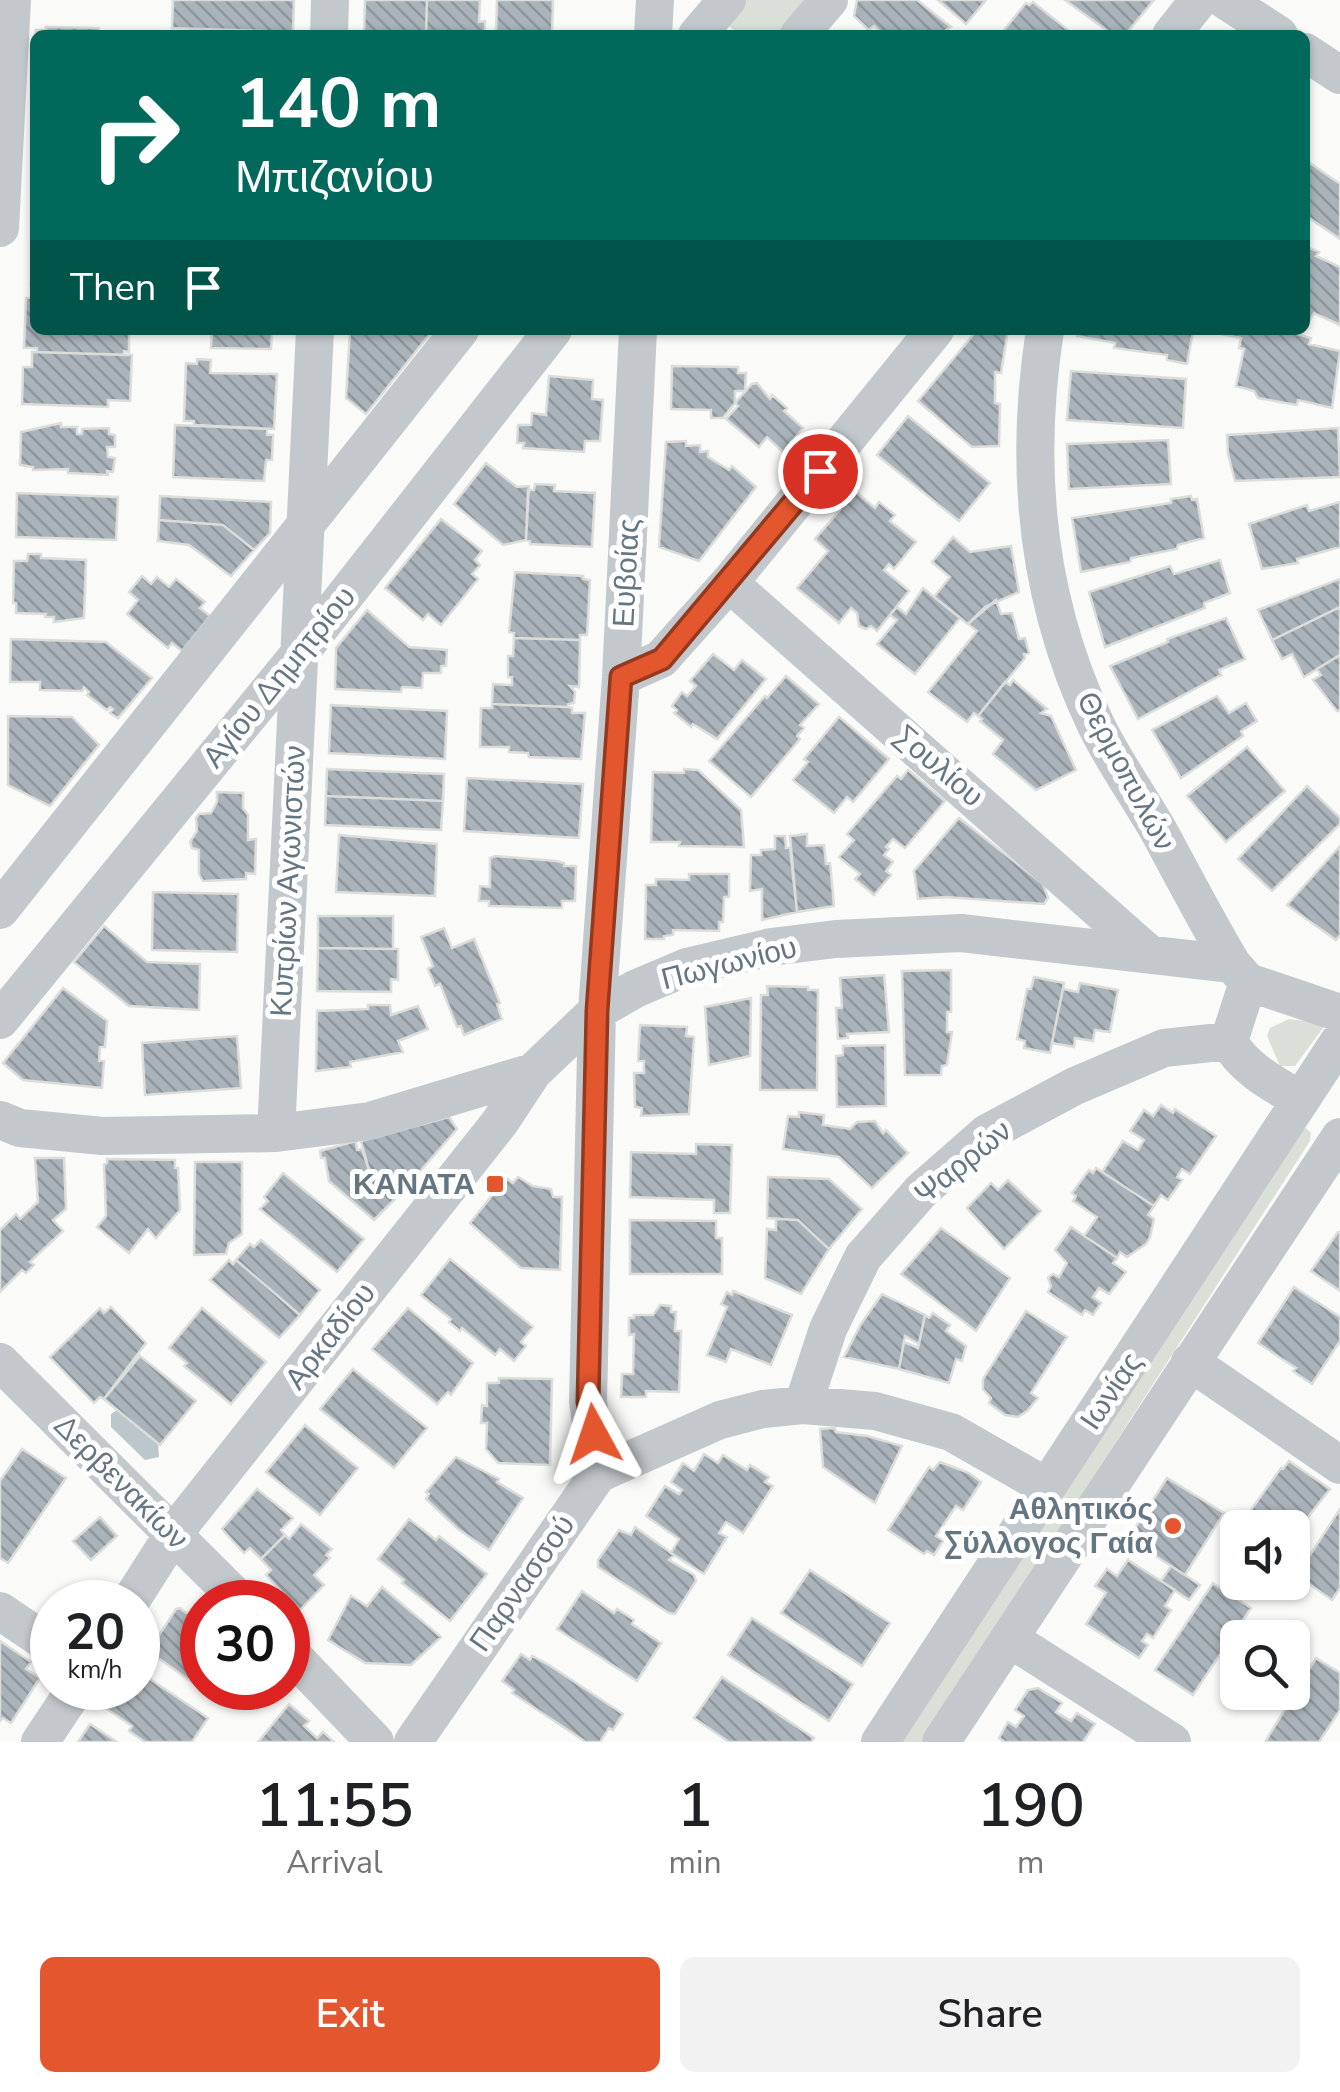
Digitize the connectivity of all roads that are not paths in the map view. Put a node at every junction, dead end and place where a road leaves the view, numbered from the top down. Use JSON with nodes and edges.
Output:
{"nodes":[{"id":1,"x":12,"y":0,"type":"edge"},
{"id":2,"x":330,"y":0,"type":"edge"},
{"id":3,"x":655,"y":0,"type":"edge"},
{"id":4,"x":727,"y":0,"type":"edge"},
{"id":5,"x":829,"y":0,"type":"edge"},
{"id":6,"x":1198,"y":0,"type":"edge"},
{"id":7,"x":1226,"y":0,"type":"edge"},
{"id":8,"x":329,"y":30,"type":"edge"},
{"id":9,"x":654,"y":30,"type":"edge"},
{"id":10,"x":701,"y":30,"type":"edge"},
{"id":11,"x":803,"y":30,"type":"edge"},
{"id":12,"x":1175,"y":30,"type":"edge"},
{"id":13,"x":1271,"y":30,"type":"edge"},
{"id":14,"x":1310,"y":55,"type":"edge"},
{"id":15,"x":1340,"y":75,"type":"edge"},
{"id":16,"x":0,"y":228,"type":"edge"},
{"id":17,"x":316,"y":335,"type":"edge"},
{"id":18,"x":456,"y":335,"type":"edge"},
{"id":19,"x":549,"y":335,"type":"edge"},
{"id":20,"x":638,"y":335,"type":"edge"},
{"id":21,"x":931,"y":335,"type":"edge"},
{"id":22,"x":1044,"y":335,"type":"edge"},
{"id":23,"x":307,"y":522,"type":"junction"},
{"id":24,"x":729,"y":583,"type":"junction"},
{"id":25,"x":300,"y":653,"type":"junction"},
{"id":26,"x":621,"y":677,"type":"junction"},
{"id":27,"x":0,"y":910,"type":"edge"},
{"id":28,"x":1147,"y":952,"type":"junction"},
{"id":29,"x":1240,"y":973,"type":"junction"},
{"id":30,"x":597,"y":1011,"type":"junction"},
{"id":31,"x":1340,"y":1013,"type":"edge"},
{"id":32,"x":0,"y":1020,"type":"edge"},
{"id":33,"x":1340,"y":1040,"type":"edge"},
{"id":34,"x":1229,"y":1041,"type":"junction"},
{"id":35,"x":533,"y":1072,"type":"junction"},
{"id":36,"x":1301,"y":1100,"type":"junction"},
{"id":37,"x":0,"y":1120,"type":"edge"},
{"id":38,"x":276,"y":1133,"type":"junction"},
{"id":39,"x":1340,"y":1137,"type":"edge"},
{"id":40,"x":0,"y":1362,"type":"edge"},
{"id":41,"x":1190,"y":1362,"type":"junction"},
{"id":42,"x":803,"y":1405,"type":"junction"},
{"id":43,"x":1340,"y":1465,"type":"edge"},
{"id":44,"x":598,"y":1474,"type":"junction"},
{"id":45,"x":1047,"y":1487,"type":"junction"},
{"id":46,"x":174,"y":1532,"type":"junction"},
{"id":47,"x":144,"y":1580,"type":"edge"},
{"id":48,"x":220,"y":1580,"type":"edge"},
{"id":49,"x":0,"y":1611,"type":"edge"},
{"id":50,"x":30,"y":1631,"type":"edge"},
{"id":51,"x":1010,"y":1639,"type":"junction"},
{"id":52,"x":310,"y":1674,"type":"edge"},
{"id":53,"x":61,"y":1710,"type":"edge"},
{"id":54,"x":40,"y":1742,"type":"edge"},
{"id":55,"x":375,"y":1742,"type":"edge"},
{"id":56,"x":413,"y":1742,"type":"edge"},
{"id":57,"x":880,"y":1742,"type":"edge"},
{"id":58,"x":941,"y":1742,"type":"edge"},
{"id":59,"x":1172,"y":1742,"type":"edge"}],
"edges":[{"from":1,"to":16,"type":"street"},
{"from":2,"to":8,"type":"street"},
{"from":3,"to":9,"type":"street"},
{"from":4,"to":10,"type":"street"},
{"from":5,"to":11,"type":"street"},
{"from":6,"to":12,"type":"street"},
{"from":7,"to":13,"type":"street"},
{"from":14,"to":15,"type":"street"},
{"from":17,"to":23,"type":"street","name":"Κυπρίων Αγωνιστών"},
{"from":18,"to":23,"type":"street"},
{"from":19,"to":25,"type":"street","name":"Αγίου Δημητρίου"},
{"from":20,"to":26,"type":"street","name":"Ευβοίας"},
{"from":21,"to":24,"type":"street"},
{"from":22,"to":29,"type":"street","name":"Θερμοπυλών"},
{"from":23,"to":25,"type":"street","name":"Κυπρίων Αγωνιστών"},
{"from":23,"to":27,"type":"street"},
{"from":24,"to":26,"type":"street"},
{"from":24,"to":28,"type":"street","name":"Σουλίου"},
{"from":25,"to":32,"type":"street","name":"Αγίου Δημητρίου"},
{"from":25,"to":38,"type":"street","name":"Κυπρίων Αγωνιστών"},
{"from":26,"to":30,"type":"street","name":"Ευβοίας"},
{"from":28,"to":29,"type":"street","name":"Πωγωνίου"},
{"from":28,"to":30,"type":"street","name":"Πωγωνίου"},
{"from":29,"to":31,"type":"street","name":"Πωγωνίου"},
{"from":29,"to":34,"type":"street"},
{"from":30,"to":35,"type":"street","name":"Πωγωνίου"},
{"from":30,"to":44,"type":"street","name":"Ευβοίας"},
{"from":33,"to":36,"type":"street","name":"Ιωνίας"},
{"from":34,"to":36,"type":"street"},
{"from":34,"to":42,"type":"street","name":"Ψαρρών"},
{"from":35,"to":38,"type":"street","name":"Πωγωνίου"},
{"from":35,"to":46,"type":"street","name":"Αρκαδίου"},
{"from":36,"to":45,"type":"street","name":"Ιωνίας"},
{"from":37,"to":38,"type":"street","name":"Πωγωνίου"},
{"from":39,"to":41,"type":"street","name":"Ιωνίας"},
{"from":40,"to":46,"type":"street","name":"Δερβενακίων"},
{"from":41,"to":43,"type":"street"},
{"from":41,"to":51,"type":"street","name":"Ιωνίας"},
{"from":42,"to":44,"type":"street"},
{"from":42,"to":45,"type":"street"},
{"from":44,"to":56,"type":"street","name":"Παρνασσού"},
{"from":45,"to":57,"type":"street","name":"Ιωνίας"},
{"from":46,"to":47,"type":"street","name":"Αρκαδίου"},
{"from":46,"to":48,"type":"street","name":"Δερβενακίων"},
{"from":49,"to":50,"type":"street"},
{"from":51,"to":58,"type":"street","name":"Ιωνίας"},
{"from":51,"to":59,"type":"street"},
{"from":52,"to":55,"type":"street"},
{"from":53,"to":54,"type":"street"}]}
